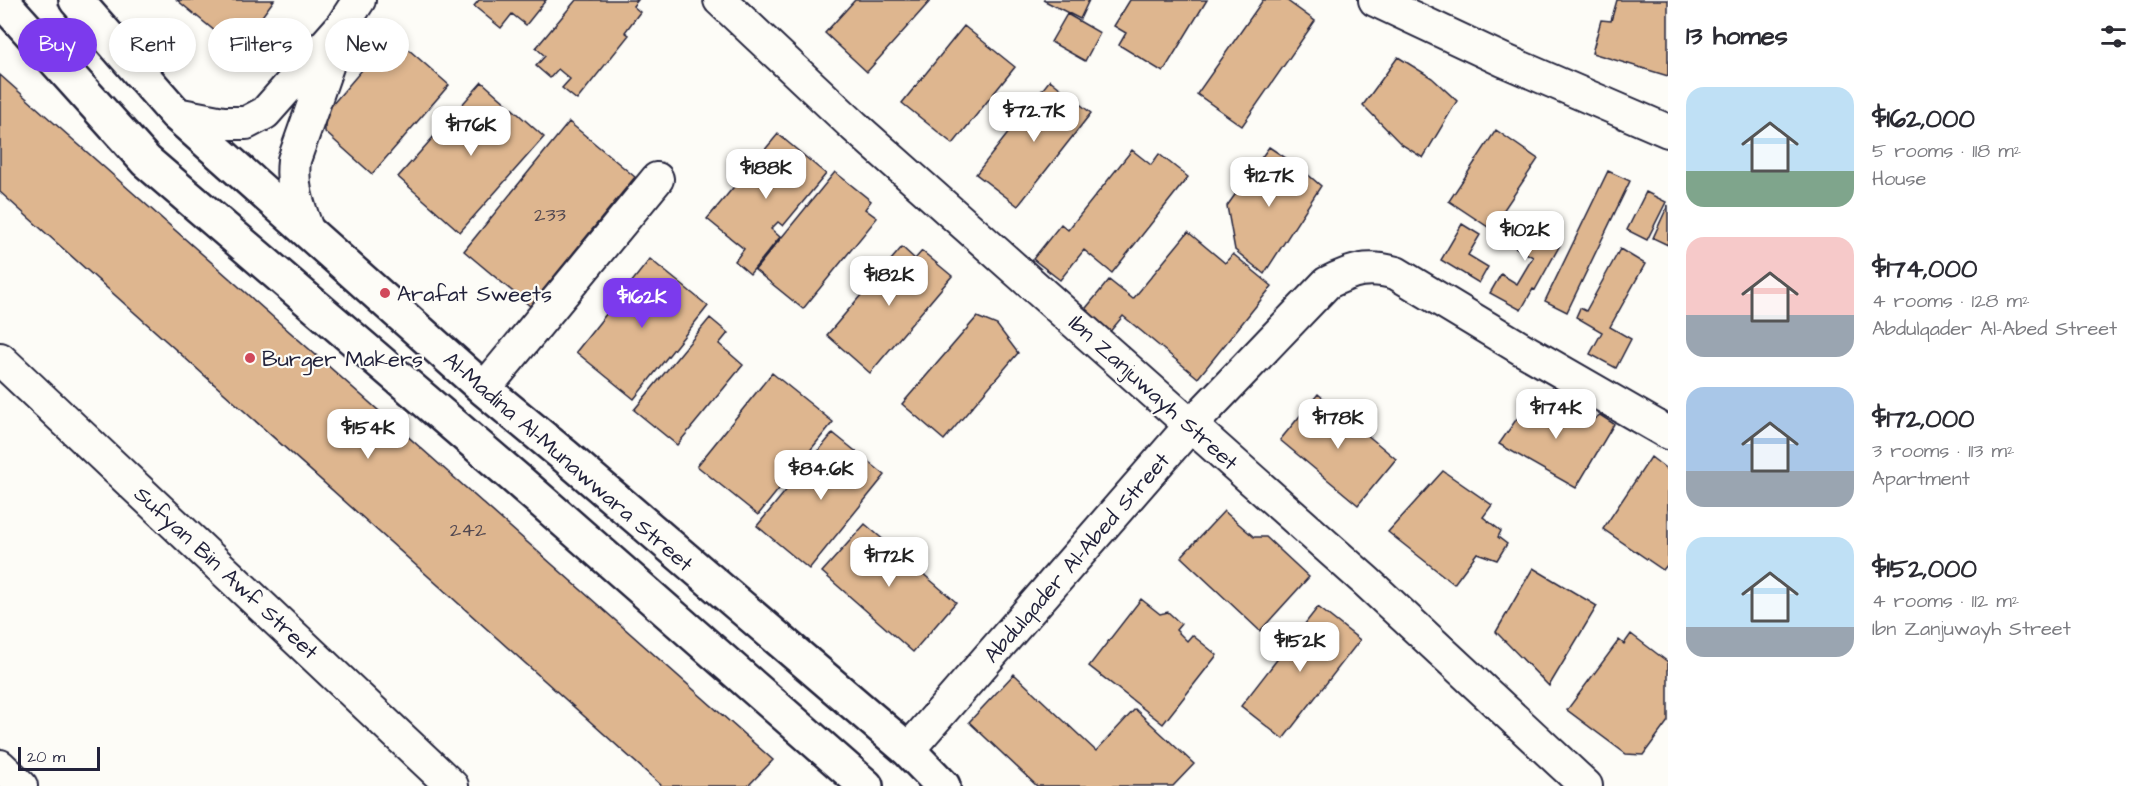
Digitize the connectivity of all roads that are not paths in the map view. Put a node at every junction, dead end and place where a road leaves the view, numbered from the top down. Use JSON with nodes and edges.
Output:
{"nodes":[{"id":1,"x":1,"y":0,"type":"edge"},
{"id":2,"x":76,"y":0,"type":"edge"},
{"id":3,"x":359,"y":0,"type":"edge"},
{"id":4,"x":720,"y":0,"type":"edge"},
{"id":5,"x":1375,"y":0,"type":"edge"},
{"id":6,"x":347,"y":18,"type":"edge"},
{"id":7,"x":325,"y":45,"type":"edge"},
{"id":8,"x":326,"y":72,"type":"edge"},
{"id":9,"x":176,"y":114,"type":"junction"},
{"id":10,"x":1668,"y":131,"type":"edge"},
{"id":11,"x":657,"y":179,"type":"dead end"},
{"id":12,"x":308,"y":232,"type":"junction"},
{"id":13,"x":0,"y":359,"type":"edge"},
{"id":14,"x":484,"y":389,"type":"junction"},
{"id":15,"x":1191,"y":425,"type":"junction"},
{"id":16,"x":1668,"y":433,"type":"edge"},
{"id":17,"x":908,"y":750,"type":"junction"},
{"id":18,"x":0,"y":766,"type":"edge"},
{"id":19,"x":21,"y":786,"type":"edge"},
{"id":20,"x":452,"y":786,"type":"edge"},
{"id":21,"x":866,"y":786,"type":"edge"},
{"id":22,"x":943,"y":786,"type":"edge"},
{"id":23,"x":1586,"y":786,"type":"edge"}],
"edges":[{"from":1,"to":21,"type":"main road"},
{"from":2,"to":9,"type":"main road","name":"Al-Madina Al-Munawwara Street"},
{"from":3,"to":6,"type":"street"},
{"from":4,"to":15,"type":"street","name":"Ibn Zanjuwayh Street"},
{"from":5,"to":10,"type":"street"},
{"from":7,"to":9,"type":"street"},
{"from":8,"to":12,"type":"street"},
{"from":9,"to":12,"type":"main road","name":"Al-Madina Al-Munawwara Street"},
{"from":11,"to":14,"type":"street"},
{"from":12,"to":14,"type":"main road","name":"Al-Madina Al-Munawwara Street"},
{"from":13,"to":20,"type":"street","name":"Sufyan Bin Awf Street"},
{"from":14,"to":17,"type":"main road","name":"Al-Madina Al-Munawwara Street"},
{"from":15,"to":16,"type":"street","name":"Abdulqader Al-Abed Street"},
{"from":15,"to":17,"type":"street","name":"Abdulqader Al-Abed Street"},
{"from":15,"to":23,"type":"street","name":"Ibn Zanjuwayh Street"},
{"from":17,"to":22,"type":"main road","name":"Al-Madina Al-Munawwara Street"},
{"from":18,"to":19,"type":"street"}]}
